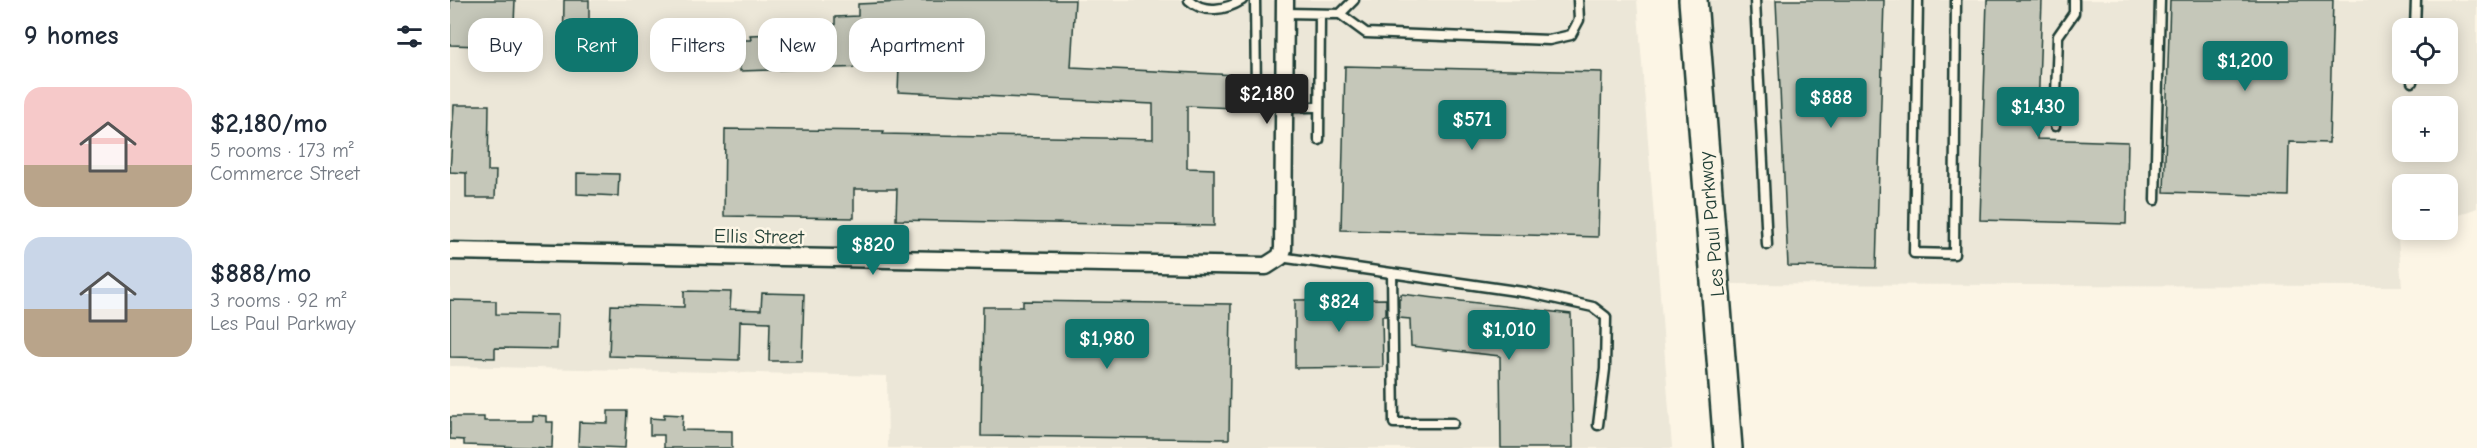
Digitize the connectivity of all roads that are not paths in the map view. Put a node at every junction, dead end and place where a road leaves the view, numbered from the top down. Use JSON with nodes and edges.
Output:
{"nodes":[{"id":1,"x":1189,"y":0,"type":"edge"},
{"id":2,"x":1242,"y":0,"type":"edge"},
{"id":3,"x":1255,"y":0,"type":"edge"},
{"id":4,"x":1354,"y":0,"type":"edge"},
{"id":5,"x":1578,"y":0,"type":"edge"},
{"id":6,"x":1675,"y":0,"type":"edge"},
{"id":7,"x":1693,"y":0,"type":"edge"},
{"id":8,"x":1755,"y":0,"type":"edge"},
{"id":9,"x":1918,"y":0,"type":"edge"},
{"id":10,"x":1956,"y":0,"type":"edge"},
{"id":11,"x":2074,"y":0,"type":"edge"},
{"id":12,"x":2160,"y":0,"type":"edge"},
{"id":13,"x":2416,"y":0,"type":"edge"},
{"id":14,"x":1285,"y":7,"type":"edge"},
{"id":15,"x":1320,"y":14,"type":"junction"},
{"id":16,"x":1340,"y":14,"type":"junction"},
{"id":17,"x":2415,"y":18,"type":"edge"},
{"id":18,"x":1285,"y":102,"type":"junction"},
{"id":19,"x":1319,"y":107,"type":"junction"},
{"id":20,"x":2055,"y":126,"type":"dead end"},
{"id":21,"x":1318,"y":140,"type":"dead end"},
{"id":22,"x":1708,"y":196,"type":"junction"},
{"id":23,"x":2155,"y":200,"type":"dead end"},
{"id":24,"x":1767,"y":245,"type":"dead end"},
{"id":25,"x":450,"y":251,"type":"edge"},
{"id":26,"x":1280,"y":257,"type":"junction"},
{"id":27,"x":1392,"y":273,"type":"junction"},
{"id":28,"x":1453,"y":423,"type":"dead end"},
{"id":29,"x":1599,"y":425,"type":"dead end"},
{"id":30,"x":1728,"y":448,"type":"edge"}],
"edges":[{"from":1,"to":2,"type":"lane"},
{"from":3,"to":18,"type":"lane"},
{"from":4,"to":16,"type":"lane"},
{"from":5,"to":16,"type":"lane"},
{"from":6,"to":22,"type":"main road"},
{"from":7,"to":22,"type":"main road","name":"Les Paul Parkway"},
{"from":8,"to":24,"type":"lane"},
{"from":9,"to":10,"type":"lane"},
{"from":11,"to":20,"type":"lane"},
{"from":12,"to":23,"type":"lane"},
{"from":13,"to":17,"type":"lane"},
{"from":14,"to":15,"type":"lane"},
{"from":14,"to":18,"type":"street"},
{"from":15,"to":16,"type":"lane"},
{"from":15,"to":19,"type":"lane"},
{"from":18,"to":19,"type":"lane"},
{"from":18,"to":26,"type":"street"},
{"from":19,"to":21,"type":"lane"},
{"from":22,"to":30,"type":"main road","name":"Les Paul Parkway"},
{"from":25,"to":26,"type":"street","name":"Ellis Street"},
{"from":26,"to":27,"type":"lane"},
{"from":27,"to":28,"type":"lane"},
{"from":27,"to":29,"type":"lane"}]}
